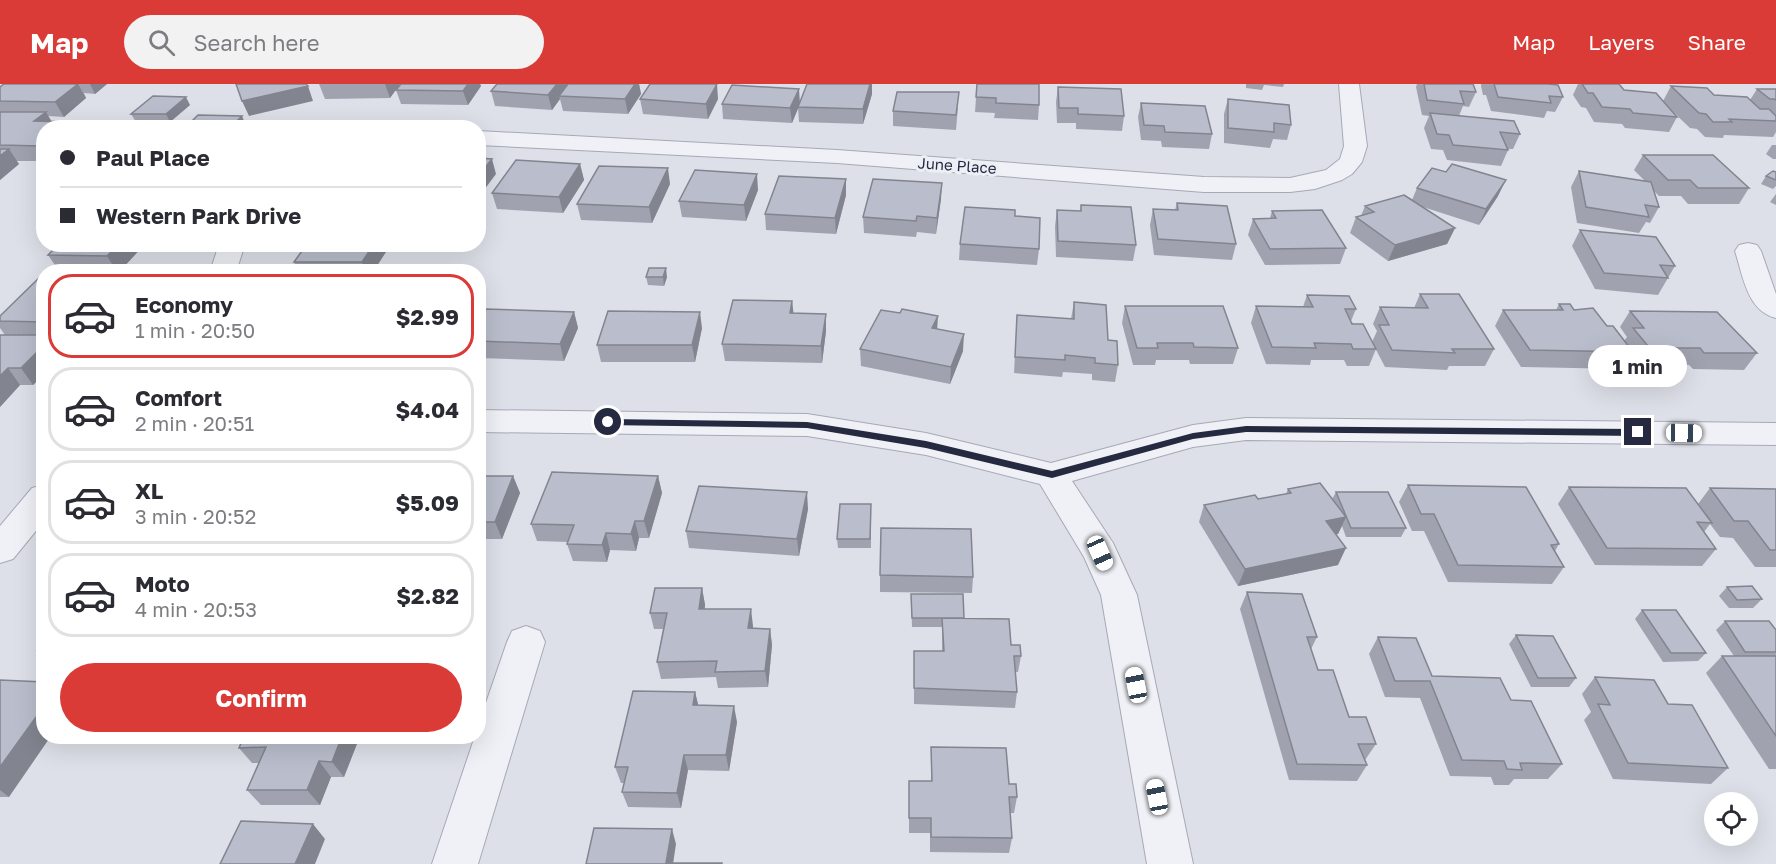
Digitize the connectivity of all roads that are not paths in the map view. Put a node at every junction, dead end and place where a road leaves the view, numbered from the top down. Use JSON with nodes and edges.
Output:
{"nodes":[{"id":1,"x":1349,"y":84,"type":"edge"},
{"id":2,"x":486,"y":138,"type":"edge"},
{"id":3,"x":1748,"y":250,"type":"dead end"},
{"id":4,"x":1776,"y":310,"type":"edge"},
{"id":5,"x":486,"y":420,"type":"edge"},
{"id":6,"x":1776,"y":434,"type":"edge"},
{"id":7,"x":1052,"y":475,"type":"junction"},
{"id":8,"x":36,"y":507,"type":"edge"},
{"id":9,"x":0,"y":550,"type":"edge"},
{"id":10,"x":526,"y":642,"type":"dead end"},
{"id":11,"x":455,"y":864,"type":"edge"},
{"id":12,"x":1170,"y":864,"type":"edge"}],
"edges":[{"from":1,"to":2,"type":"street","name":"June Place"},
{"from":3,"to":4,"type":"street"},
{"from":5,"to":7,"type":"street"},
{"from":6,"to":7,"type":"street"},
{"from":7,"to":12,"type":"street"},
{"from":8,"to":9,"type":"street"},
{"from":10,"to":11,"type":"street"}]}
